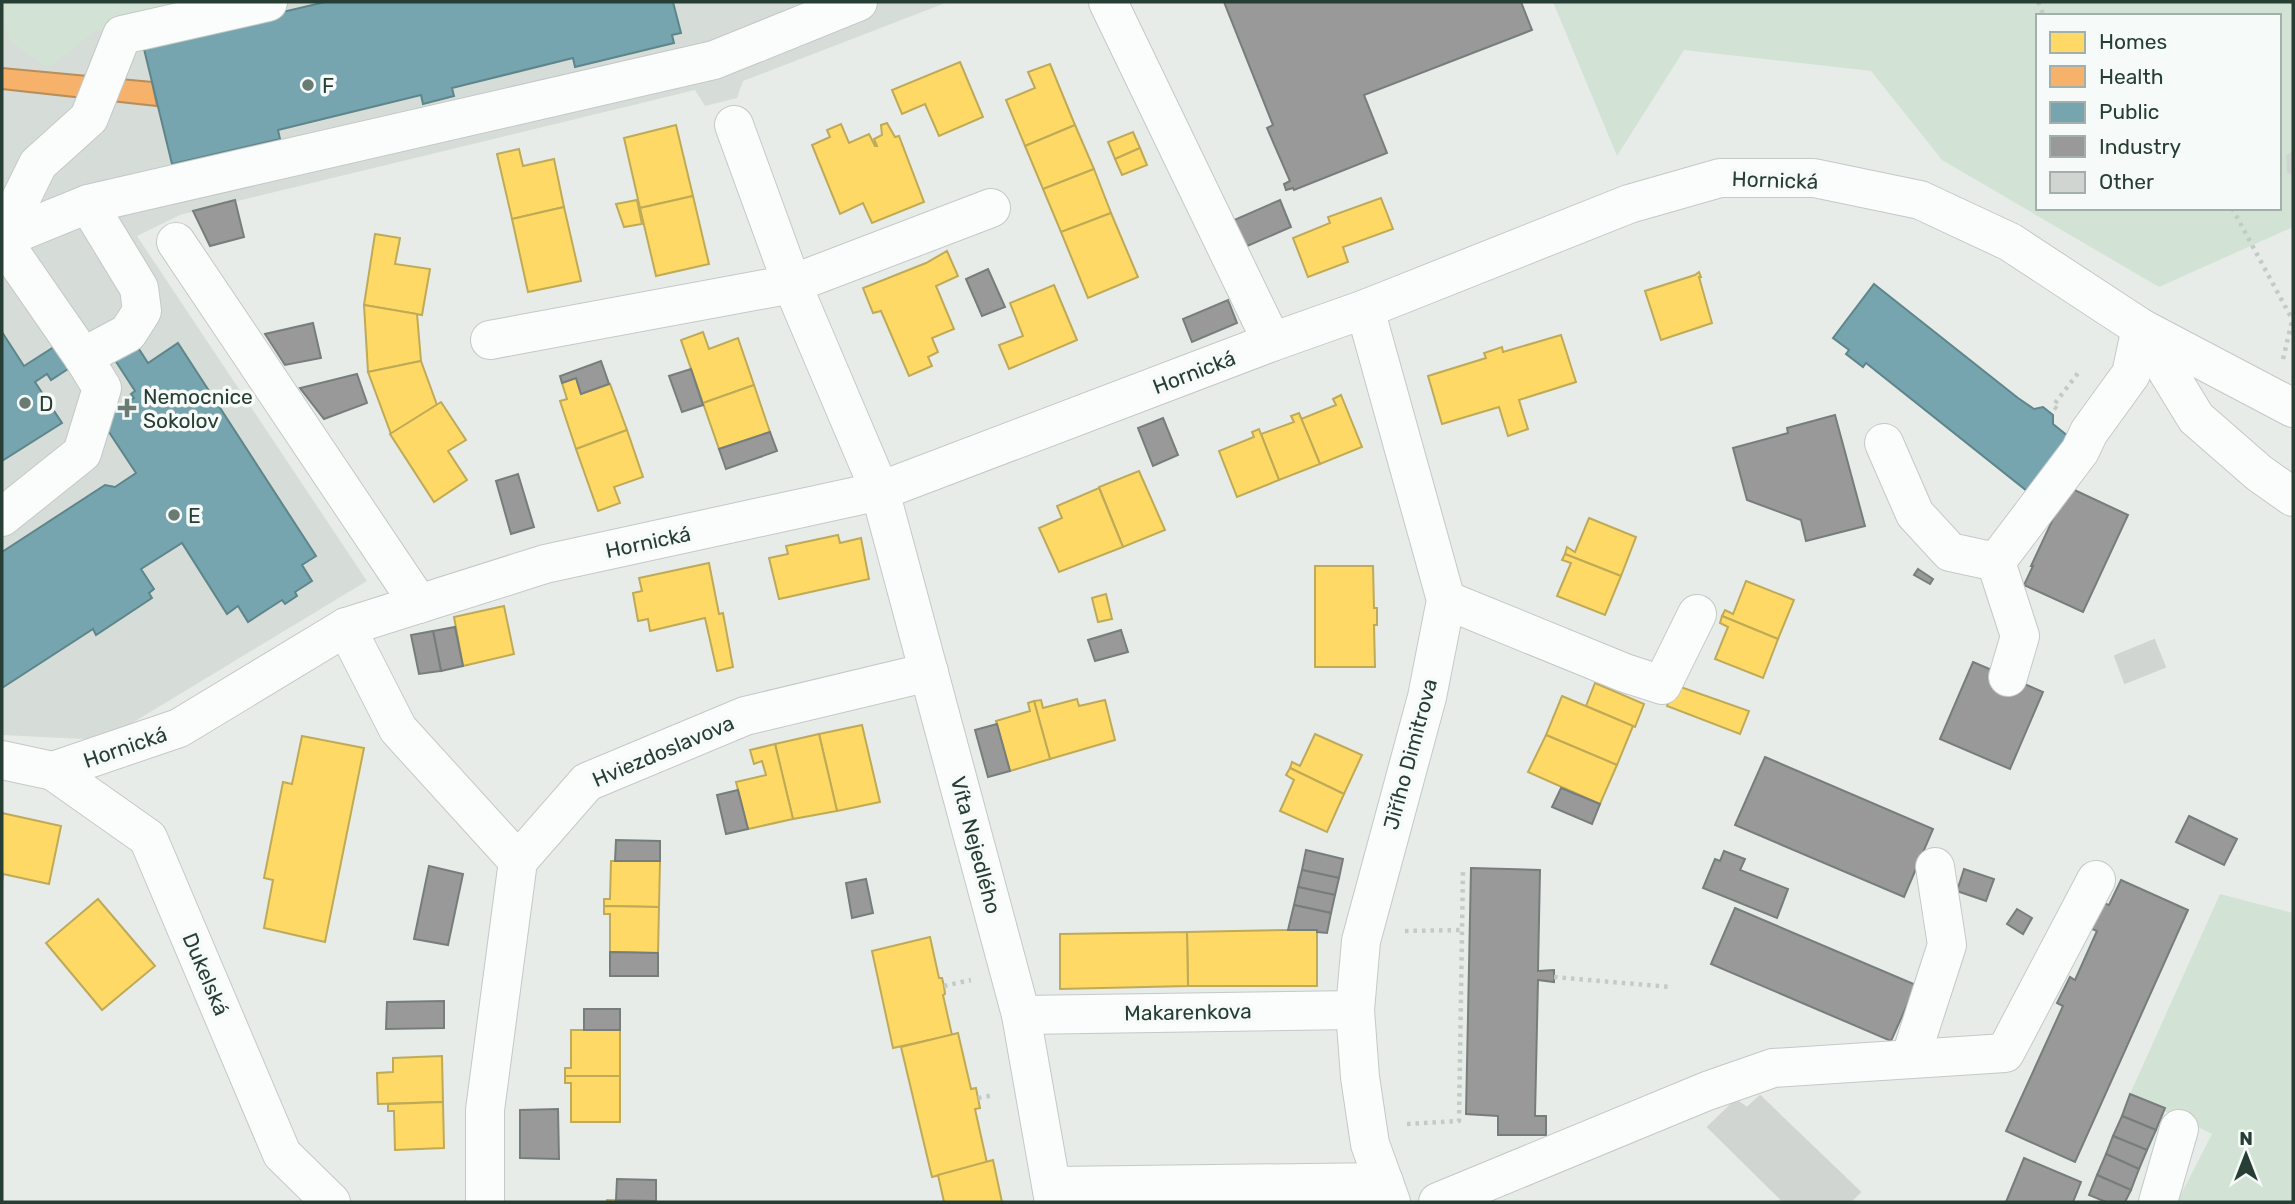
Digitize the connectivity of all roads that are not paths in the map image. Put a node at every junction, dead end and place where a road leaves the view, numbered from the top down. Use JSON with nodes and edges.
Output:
{"nodes":[{"id":1,"x":268,"y":2,"type":"edge"},
{"id":2,"x":858,"y":2,"type":"edge"},
{"id":3,"x":1108,"y":2,"type":"edge"},
{"id":4,"x":734,"y":125,"type":"dead end"},
{"id":5,"x":88,"y":204,"type":"junction"},
{"id":6,"x":991,"y":208,"type":"dead end"},
{"id":7,"x":2,"y":239,"type":"edge"},
{"id":8,"x":176,"y":242,"type":"dead end"},
{"id":9,"x":792,"y":284,"type":"junction"},
{"id":10,"x":1365,"y":309,"type":"junction"},
{"id":11,"x":2141,"y":328,"type":"junction"},
{"id":12,"x":490,"y":340,"type":"dead end"},
{"id":13,"x":1272,"y":342,"type":"junction"},
{"id":14,"x":83,"y":357,"type":"junction"},
{"id":15,"x":2293,"y":408,"type":"edge"},
{"id":16,"x":1884,"y":443,"type":"dead end"},
{"id":17,"x":880,"y":491,"type":"junction"},
{"id":18,"x":2293,"y":497,"type":"edge"},
{"id":19,"x":2,"y":517,"type":"edge"},
{"id":20,"x":1996,"y":562,"type":"junction"},
{"id":21,"x":1446,"y":600,"type":"junction"},
{"id":22,"x":419,"y":604,"type":"junction"},
{"id":23,"x":1697,"y":614,"type":"dead end"},
{"id":24,"x":346,"y":627,"type":"junction"},
{"id":25,"x":929,"y":672,"type":"junction"},
{"id":26,"x":2008,"y":677,"type":"dead end"},
{"id":27,"x":2,"y":760,"type":"edge"},
{"id":28,"x":52,"y":771,"type":"junction"},
{"id":29,"x":518,"y":861,"type":"junction"},
{"id":30,"x":1935,"y":867,"type":"dead end"},
{"id":31,"x":2096,"y":880,"type":"dead end"},
{"id":32,"x":1355,"y":1010,"type":"junction"},
{"id":33,"x":1021,"y":1015,"type":"junction"},
{"id":34,"x":1910,"y":1059,"type":"junction"},
{"id":35,"x":2179,"y":1129,"type":"dead end"},
{"id":36,"x":1387,"y":1192,"type":"edge"},
{"id":37,"x":1054,"y":1194,"type":"edge"},
{"id":38,"x":331,"y":1202,"type":"edge"},
{"id":39,"x":485,"y":1202,"type":"edge"},
{"id":40,"x":1438,"y":1202,"type":"edge"},
{"id":41,"x":2158,"y":1202,"type":"edge"}],
"edges":[{"from":1,"to":7,"type":"street"},
{"from":2,"to":5,"type":"street"},
{"from":3,"to":13,"type":"street"},
{"from":4,"to":9,"type":"street"},
{"from":5,"to":7,"type":"street"},
{"from":5,"to":14,"type":"street"},
{"from":6,"to":9,"type":"street"},
{"from":7,"to":14,"type":"street"},
{"from":8,"to":22,"type":"street"},
{"from":9,"to":12,"type":"street"},
{"from":9,"to":17,"type":"street"},
{"from":10,"to":11,"type":"street","name":"Hornická"},
{"from":10,"to":13,"type":"street","name":"Hornická"},
{"from":10,"to":21,"type":"street","name":"Jiřího Dimitrova"},
{"from":11,"to":15,"type":"street","name":"Hornická"},
{"from":11,"to":18,"type":"street"},
{"from":11,"to":20,"type":"street"},
{"from":13,"to":17,"type":"street","name":"Hornická"},
{"from":14,"to":19,"type":"street"},
{"from":16,"to":20,"type":"street"},
{"from":17,"to":22,"type":"street","name":"Hornická"},
{"from":17,"to":25,"type":"street","name":"Víta Nejedlého"},
{"from":20,"to":26,"type":"street"},
{"from":21,"to":23,"type":"street"},
{"from":21,"to":32,"type":"street","name":"Jiřího Dimitrova"},
{"from":22,"to":24,"type":"street","name":"Hornická"},
{"from":24,"to":28,"type":"street","name":"Hornická"},
{"from":24,"to":29,"type":"street"},
{"from":25,"to":29,"type":"street","name":"Hviezdoslavova"},
{"from":25,"to":33,"type":"street","name":"Víta Nejedlého"},
{"from":27,"to":28,"type":"street"},
{"from":28,"to":38,"type":"street","name":"Dukelská"},
{"from":29,"to":39,"type":"street"},
{"from":30,"to":34,"type":"street"},
{"from":31,"to":34,"type":"street"},
{"from":32,"to":33,"type":"street","name":"Makarenkova"},
{"from":32,"to":36,"type":"street","name":"Jiřího Dimitrova"},
{"from":33,"to":37,"type":"street","name":"Víta Nejedlého"},
{"from":34,"to":40,"type":"street"},
{"from":35,"to":41,"type":"street"},
{"from":36,"to":37,"type":"street"}]}
